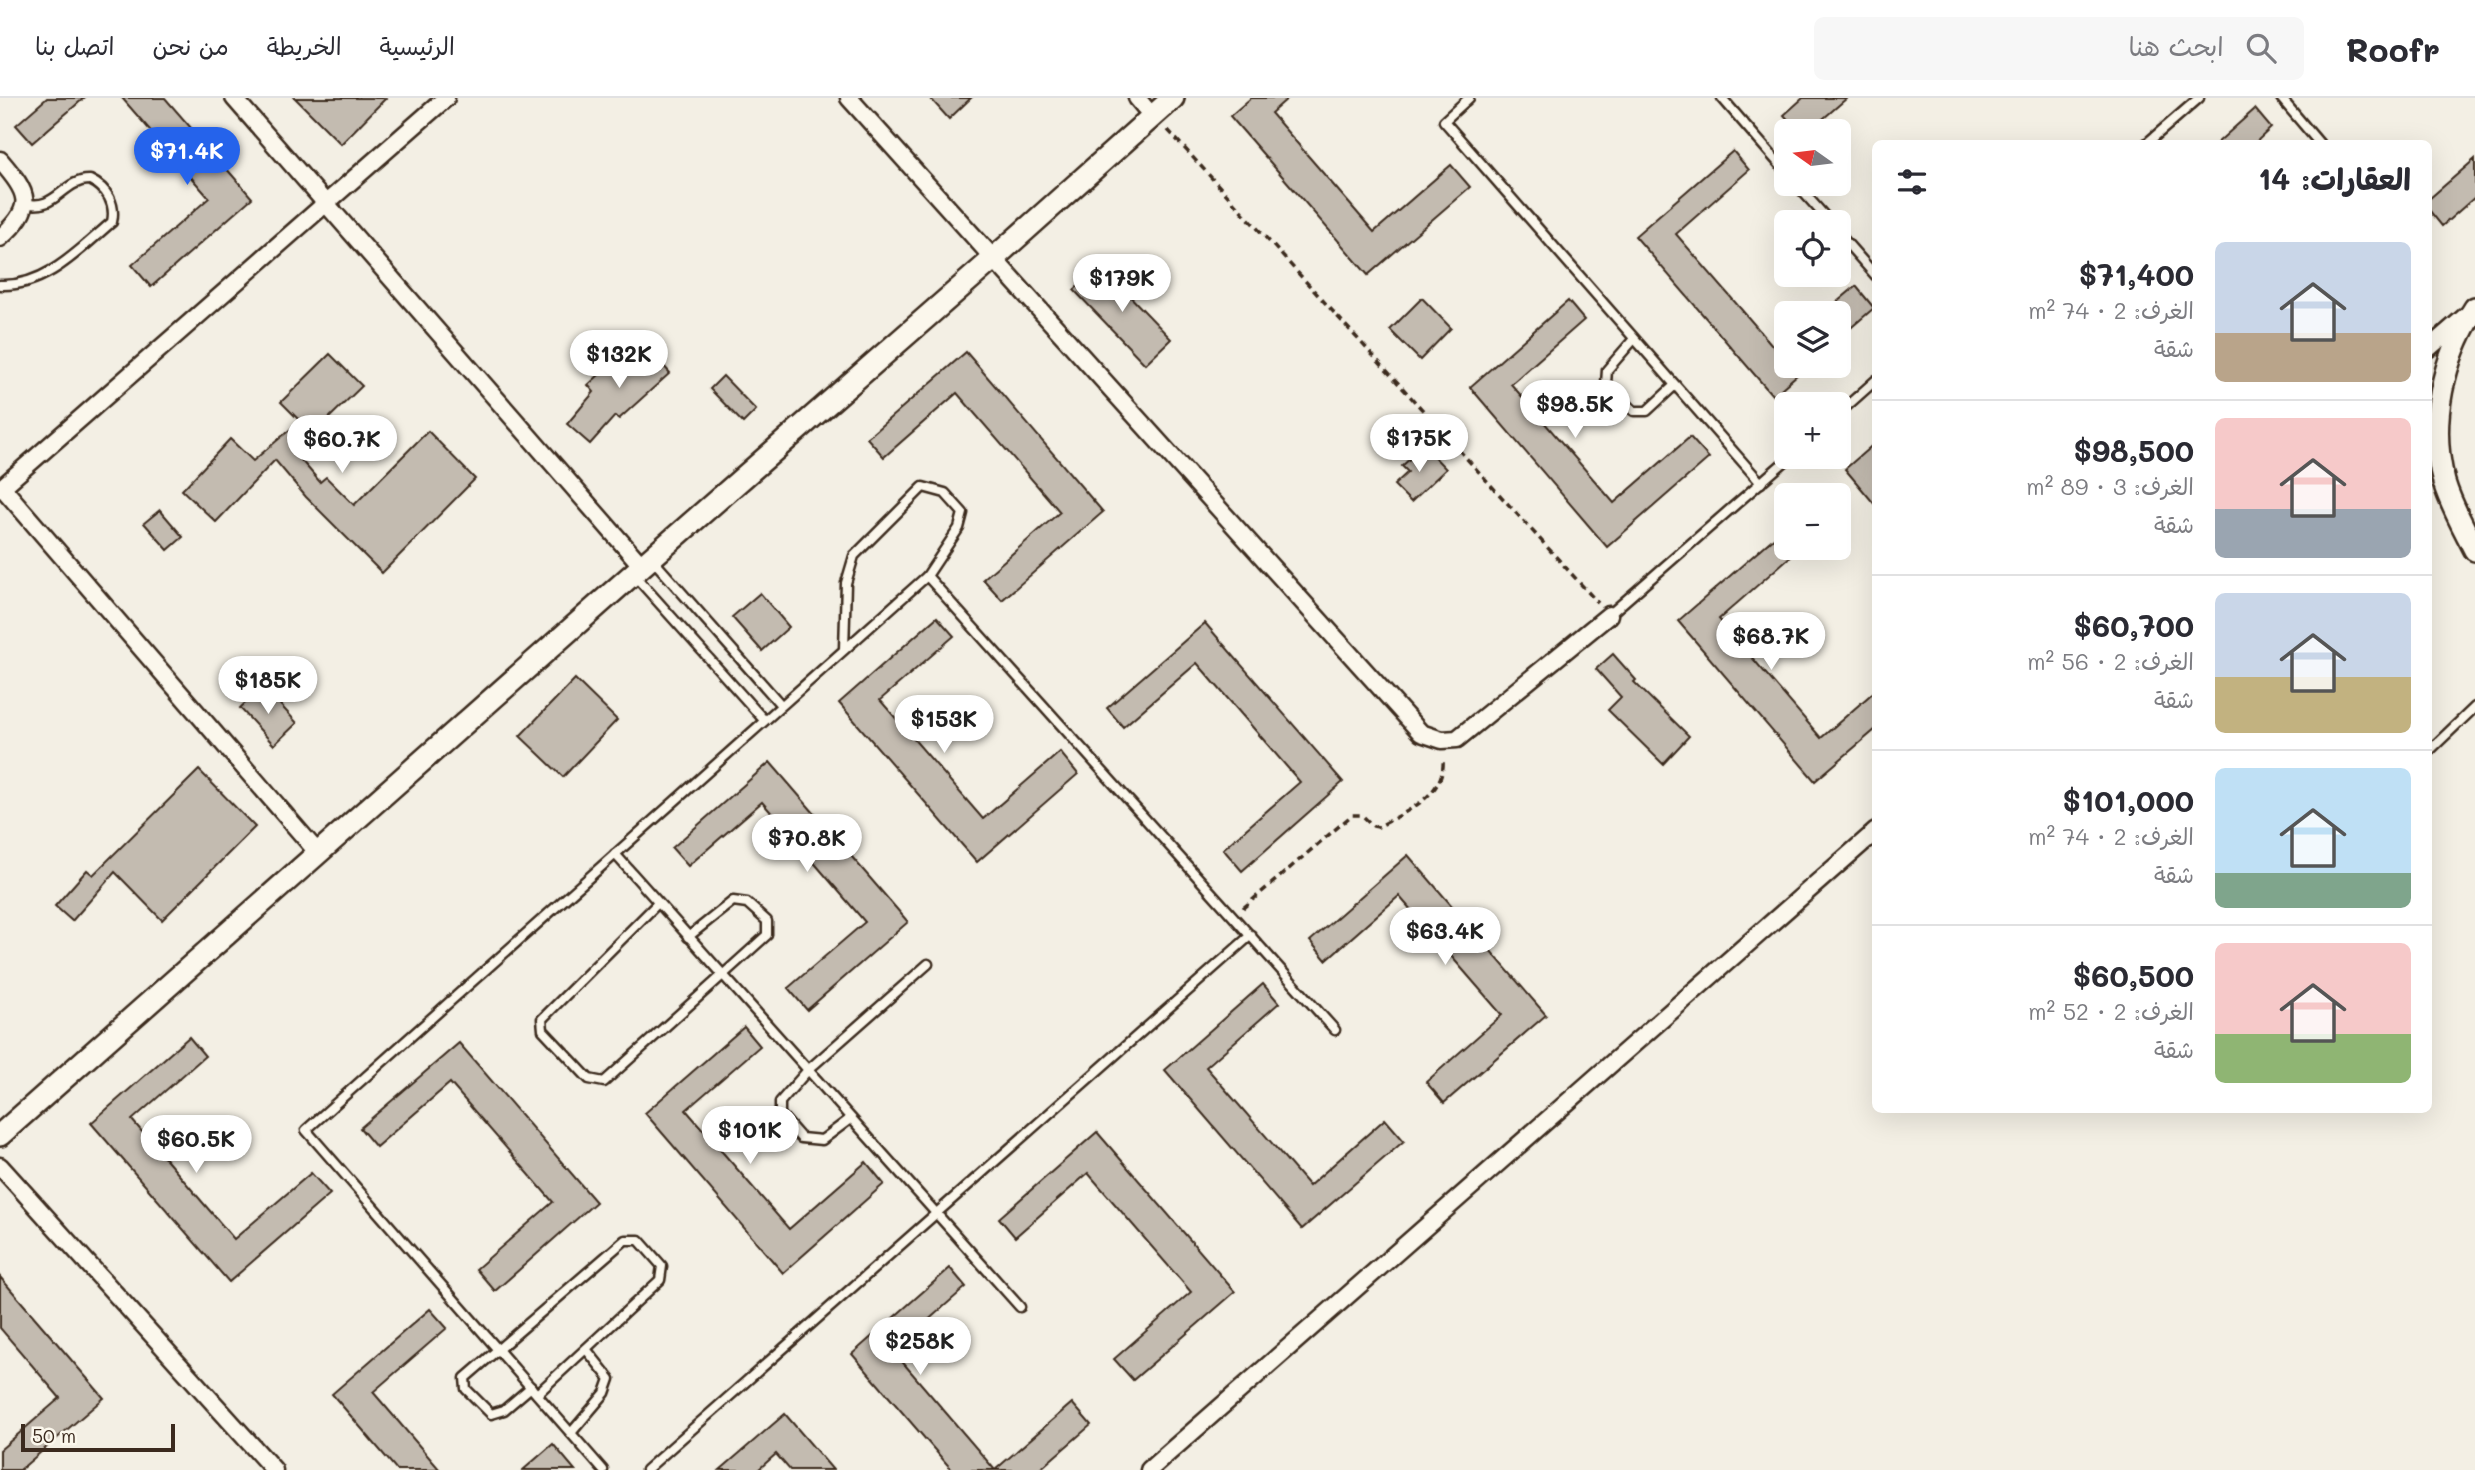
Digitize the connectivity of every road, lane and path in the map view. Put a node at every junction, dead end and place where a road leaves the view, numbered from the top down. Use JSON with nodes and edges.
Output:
{"nodes":[{"id":1,"x":234,"y":98,"type":"edge"},
{"id":2,"x":446,"y":98,"type":"edge"},
{"id":3,"x":849,"y":98,"type":"edge"},
{"id":4,"x":1137,"y":98,"type":"edge"},
{"id":5,"x":1172,"y":98,"type":"edge"},
{"id":6,"x":1469,"y":98,"type":"edge"},
{"id":7,"x":1722,"y":98,"type":"edge"},
{"id":8,"x":2199,"y":98,"type":"edge"},
{"id":9,"x":2281,"y":98,"type":"edge"},
{"id":10,"x":1152,"y":116,"type":"junction"},
{"id":11,"x":2151,"y":140,"type":"edge"},
{"id":12,"x":2317,"y":140,"type":"edge"},
{"id":13,"x":1774,"y":158,"type":"edge"},
{"id":14,"x":0,"y":160,"type":"edge"},
{"id":15,"x":1806,"y":196,"type":"edge"},
{"id":16,"x":25,"y":203,"type":"junction"},
{"id":17,"x":328,"y":203,"type":"junction"},
{"id":18,"x":1819,"y":210,"type":"edge"},
{"id":19,"x":0,"y":238,"type":"edge"},
{"id":20,"x":1851,"y":248,"type":"edge"},
{"id":21,"x":993,"y":259,"type":"junction"},
{"id":22,"x":1872,"y":271,"type":"edge"},
{"id":23,"x":0,"y":285,"type":"edge"},
{"id":24,"x":2475,"y":308,"type":"edge"},
{"id":25,"x":1634,"y":339,"type":"junction"},
{"id":26,"x":2432,"y":345,"type":"edge"},
{"id":27,"x":1872,"y":384,"type":"edge"},
{"id":28,"x":1675,"y":385,"type":"junction"},
{"id":29,"x":1851,"y":402,"type":"edge"},
{"id":30,"x":1777,"y":469,"type":"edge"},
{"id":31,"x":3,"y":481,"type":"edge"},
{"id":32,"x":1761,"y":483,"type":"junction"},
{"id":33,"x":2475,"y":550,"type":"edge"},
{"id":34,"x":642,"y":566,"type":"junction"},
{"id":35,"x":927,"y":576,"type":"junction"},
{"id":36,"x":1609,"y":615,"type":"junction"},
{"id":37,"x":844,"y":649,"type":"junction"},
{"id":38,"x":781,"y":705,"type":"junction"},
{"id":39,"x":2475,"y":707,"type":"edge"},
{"id":40,"x":764,"y":720,"type":"junction"},
{"id":41,"x":1442,"y":740,"type":"junction"},
{"id":42,"x":2432,"y":748,"type":"edge"},
{"id":43,"x":1872,"y":834,"type":"edge"},
{"id":44,"x":318,"y":853,"type":"junction"},
{"id":45,"x":615,"y":854,"type":"junction"},
{"id":46,"x":658,"y":902,"type":"junction"},
{"id":47,"x":1233,"y":916,"type":"junction"},
{"id":48,"x":1251,"y":936,"type":"junction"},
{"id":49,"x":688,"y":937,"type":"junction"},
{"id":50,"x":928,"y":964,"type":"dead end"},
{"id":51,"x":723,"y":975,"type":"junction"},
{"id":52,"x":1335,"y":1030,"type":"dead end"},
{"id":53,"x":808,"y":1070,"type":"junction"},
{"id":54,"x":850,"y":1119,"type":"junction"},
{"id":55,"x":0,"y":1135,"type":"edge"},
{"id":56,"x":0,"y":1166,"type":"edge"},
{"id":57,"x":935,"y":1214,"type":"junction"},
{"id":58,"x":1020,"y":1307,"type":"dead end"},
{"id":59,"x":586,"y":1349,"type":"junction"},
{"id":60,"x":499,"y":1350,"type":"junction"},
{"id":61,"x":534,"y":1390,"type":"junction"},
{"id":62,"x":571,"y":1433,"type":"junction"},
{"id":63,"x":274,"y":1470,"type":"edge"},
{"id":64,"x":603,"y":1470,"type":"edge"},
{"id":65,"x":646,"y":1470,"type":"edge"},
{"id":66,"x":1149,"y":1470,"type":"edge"}],
"edges":[{"from":1,"to":17,"type":"street"},
{"from":2,"to":17,"type":"street"},
{"from":3,"to":21,"type":"street"},
{"from":4,"to":10,"type":"street"},
{"from":5,"to":10,"type":"street"},
{"from":6,"to":25,"type":"lane"},
{"from":7,"to":13,"type":"lane"},
{"from":8,"to":11,"type":"lane"},
{"from":9,"to":12,"type":"lane"},
{"from":10,"to":21,"type":"street"},
{"from":10,"to":36,"type":"path"},
{"from":14,"to":16,"type":"street"},
{"from":15,"to":18,"type":"lane"},
{"from":16,"to":19,"type":"street"},
{"from":16,"to":23,"type":"lane"},
{"from":17,"to":31,"type":"street"},
{"from":17,"to":34,"type":"street"},
{"from":20,"to":22,"type":"lane"},
{"from":21,"to":34,"type":"street"},
{"from":21,"to":41,"type":"street"},
{"from":24,"to":26,"type":"street"},
{"from":24,"to":33,"type":"street"},
{"from":25,"to":28,"type":"lane"},
{"from":25,"to":28,"type":"lane"},
{"from":27,"to":29,"type":"lane"},
{"from":28,"to":32,"type":"lane"},
{"from":30,"to":32,"type":"lane"},
{"from":31,"to":44,"type":"street"},
{"from":32,"to":36,"type":"lane"},
{"from":34,"to":38,"type":"lane"},
{"from":34,"to":40,"type":"lane"},
{"from":34,"to":44,"type":"street"},
{"from":35,"to":37,"type":"lane"},
{"from":35,"to":37,"type":"lane"},
{"from":35,"to":47,"type":"lane"},
{"from":36,"to":41,"type":"street"},
{"from":37,"to":38,"type":"lane"},
{"from":38,"to":40,"type":"lane"},
{"from":39,"to":42,"type":"lane"},
{"from":40,"to":45,"type":"lane"},
{"from":41,"to":47,"type":"path"},
{"from":43,"to":66,"type":"street"},
{"from":44,"to":55,"type":"street"},
{"from":45,"to":46,"type":"lane"},
{"from":45,"to":60,"type":"lane"},
{"from":46,"to":49,"type":"lane"},
{"from":46,"to":51,"type":"lane"},
{"from":47,"to":48,"type":"lane"},
{"from":48,"to":52,"type":"lane"},
{"from":48,"to":57,"type":"lane"},
{"from":49,"to":51,"type":"lane"},
{"from":49,"to":51,"type":"lane"},
{"from":50,"to":53,"type":"lane"},
{"from":51,"to":53,"type":"lane"},
{"from":53,"to":54,"type":"lane"},
{"from":53,"to":54,"type":"lane"},
{"from":54,"to":57,"type":"lane"},
{"from":56,"to":63,"type":"street"},
{"from":57,"to":58,"type":"lane"},
{"from":57,"to":65,"type":"lane"},
{"from":59,"to":60,"type":"lane"},
{"from":59,"to":61,"type":"lane"},
{"from":59,"to":62,"type":"lane"},
{"from":60,"to":61,"type":"lane"},
{"from":60,"to":61,"type":"lane"},
{"from":61,"to":62,"type":"lane"},
{"from":62,"to":64,"type":"lane"}]}
